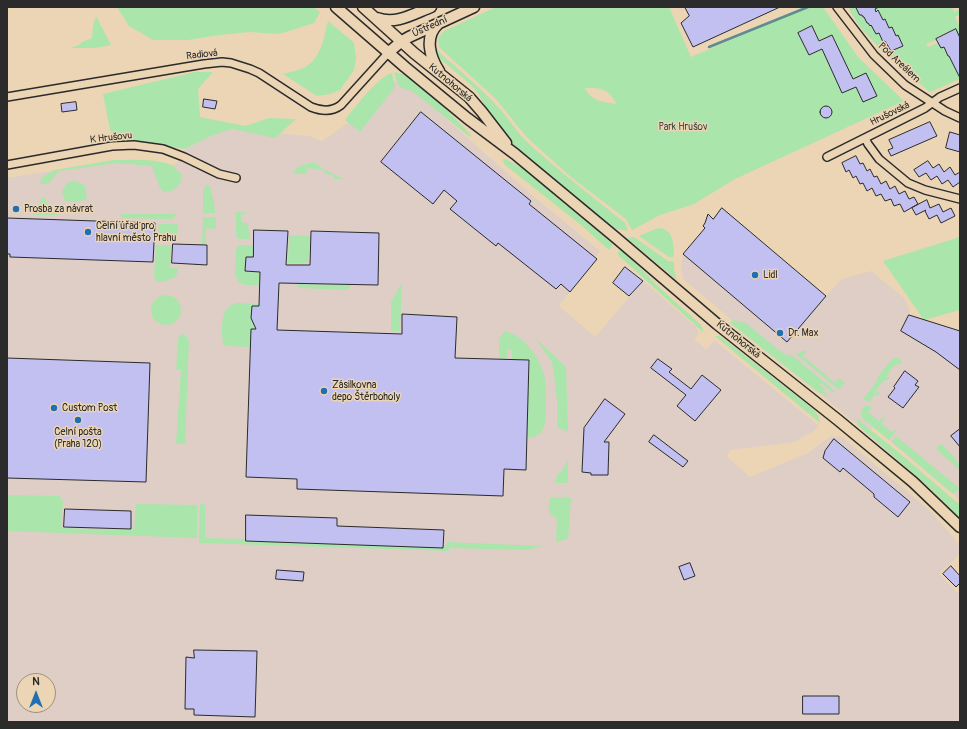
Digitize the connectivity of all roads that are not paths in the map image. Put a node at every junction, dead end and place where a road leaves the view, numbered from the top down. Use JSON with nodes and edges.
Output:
{"nodes":[{"id":1,"x":336,"y":7,"type":"edge"},
{"id":2,"x":363,"y":7,"type":"edge"},
{"id":3,"x":430,"y":7,"type":"edge"},
{"id":4,"x":474,"y":7,"type":"edge"},
{"id":5,"x":840,"y":8,"type":"edge"},
{"id":6,"x":373,"y":15,"type":"junction"},
{"id":7,"x":408,"y":16,"type":"junction"},
{"id":8,"x":440,"y":23,"type":"junction"},
{"id":9,"x":398,"y":38,"type":"junction"},
{"id":10,"x":389,"y":52,"type":"junction"},
{"id":11,"x":441,"y":75,"type":"junction"},
{"id":12,"x":960,"y":88,"type":"edge"},
{"id":13,"x":7,"y":98,"type":"edge"},
{"id":14,"x":932,"y":103,"type":"junction"},
{"id":15,"x":960,"y":118,"type":"edge"},
{"id":16,"x":865,"y":138,"type":"junction"},
{"id":17,"x":515,"y":154,"type":"junction"},
{"id":18,"x":827,"y":157,"type":"dead end"},
{"id":19,"x":7,"y":164,"type":"edge"},
{"id":20,"x":236,"y":178,"type":"dead end"},
{"id":21,"x":960,"y":199,"type":"edge"},
{"id":22,"x":960,"y":527,"type":"edge"}],
"edges":[{"from":1,"to":10,"type":"main road","name":"Kutnohorská"},
{"from":2,"to":6,"type":"main road","name":"Kutnohorská"},
{"from":3,"to":7,"type":"main road","name":"Ústřední"},
{"from":4,"to":8,"type":"main road","name":"Ústřední"},
{"from":5,"to":14,"type":"street","name":"Pod Areálem"},
{"from":6,"to":7,"type":"main road"},
{"from":6,"to":9,"type":"main road","name":"Kutnohorská"},
{"from":7,"to":9,"type":"main road","name":"Ústřední"},
{"from":8,"to":9,"type":"main road","name":"Ústřední"},
{"from":8,"to":11,"type":"main road"},
{"from":9,"to":10,"type":"main road"},
{"from":9,"to":11,"type":"main road","name":"Kutnohorská"},
{"from":10,"to":13,"type":"street","name":"Radiová"},
{"from":10,"to":17,"type":"main road","name":"Kutnohorská"},
{"from":11,"to":17,"type":"main road","name":"Kutnohorská"},
{"from":12,"to":14,"type":"street","name":"Hrušovská"},
{"from":14,"to":15,"type":"street","name":"Pod Areálem"},
{"from":14,"to":16,"type":"street","name":"Hrušovská"},
{"from":16,"to":18,"type":"street","name":"Hrušovská"},
{"from":16,"to":21,"type":"street"},
{"from":17,"to":22,"type":"main road","name":"Kutnohorská"},
{"from":19,"to":20,"type":"street","name":"K Hrušovu"}]}
